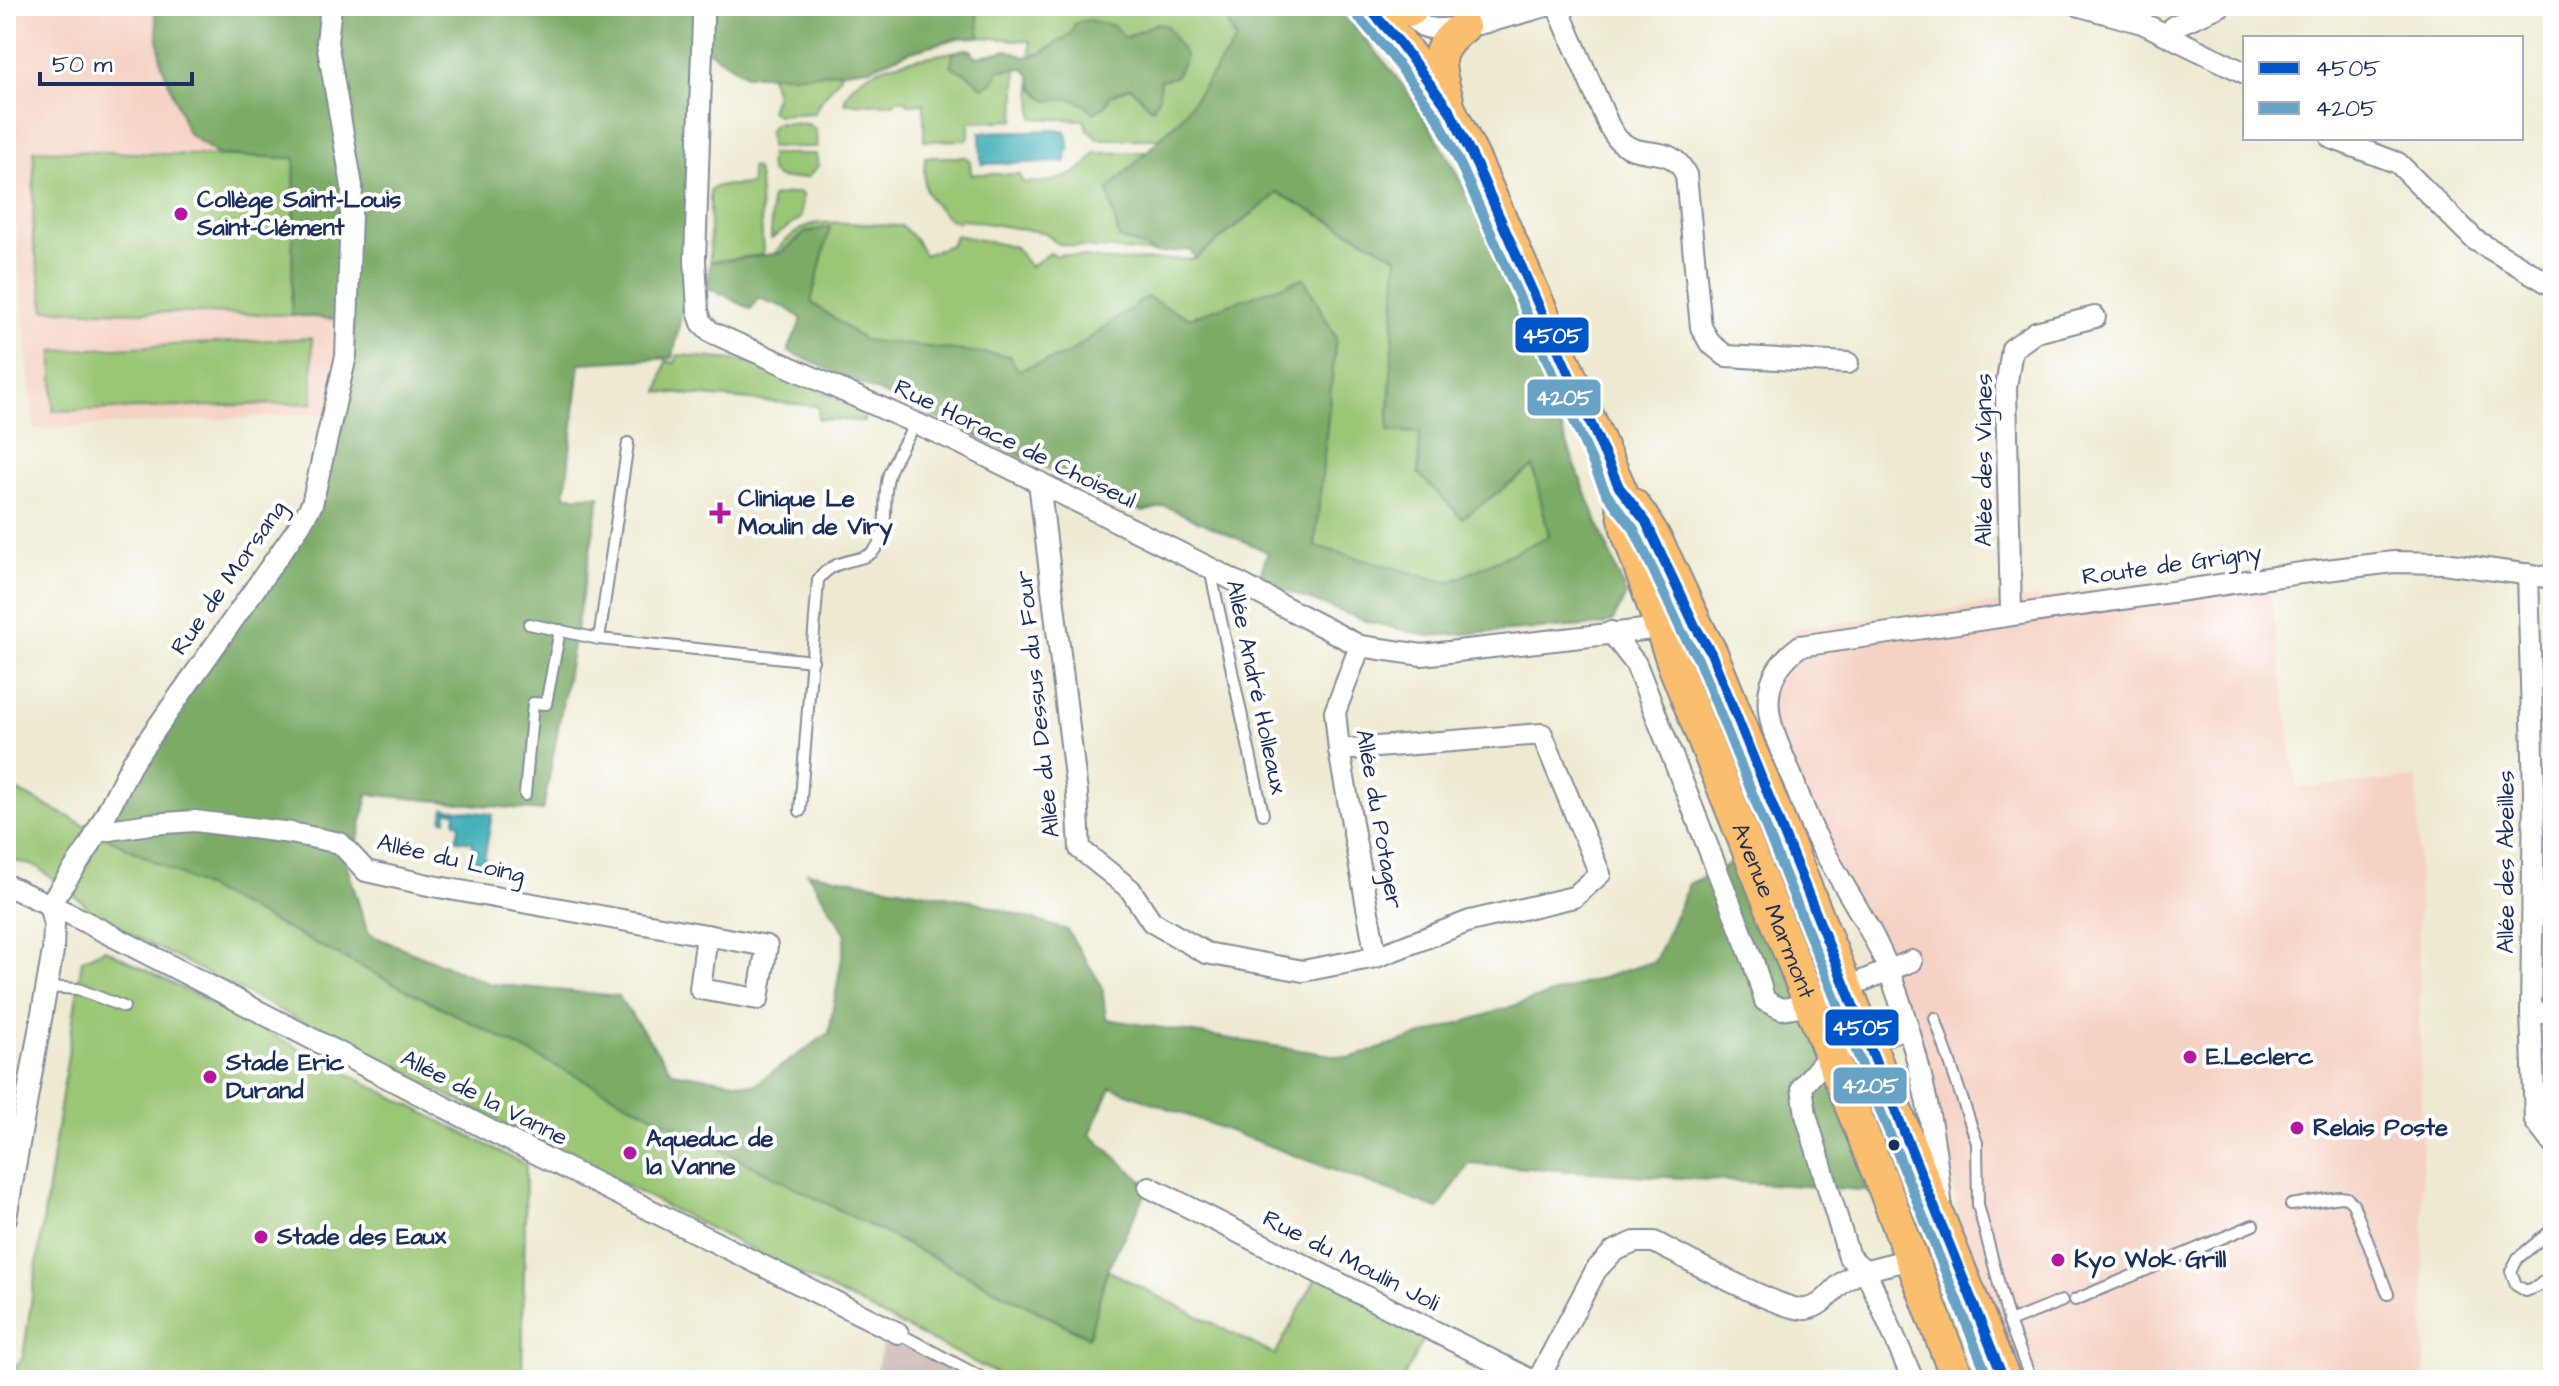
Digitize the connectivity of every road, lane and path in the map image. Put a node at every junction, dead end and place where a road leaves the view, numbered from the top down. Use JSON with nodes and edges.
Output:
{"nodes":[{"id":1,"x":331,"y":6,"type":"edge"},
{"id":2,"x":702,"y":6,"type":"edge"},
{"id":3,"x":1367,"y":6,"type":"edge"},
{"id":4,"x":1546,"y":6,"type":"edge"},
{"id":5,"x":1557,"y":6,"type":"edge"},
{"id":6,"x":2080,"y":6,"type":"edge"},
{"id":7,"x":2220,"y":6,"type":"edge"},
{"id":8,"x":1399,"y":7,"type":"edge"},
{"id":9,"x":1463,"y":27,"type":"junction"},
{"id":10,"x":2169,"y":35,"type":"junction"},
{"id":11,"x":2243,"y":72,"type":"edge"},
{"id":12,"x":1450,"y":111,"type":"junction"},
{"id":13,"x":2336,"y":140,"type":"edge"},
{"id":14,"x":2553,"y":286,"type":"edge"},
{"id":15,"x":2095,"y":317,"type":"dead end"},
{"id":16,"x":1848,"y":363,"type":"dead end"},
{"id":17,"x":916,"y":423,"type":"junction"},
{"id":18,"x":628,"y":443,"type":"dead end"},
{"id":19,"x":1039,"y":482,"type":"junction"},
{"id":20,"x":1619,"y":487,"type":"junction"},
{"id":21,"x":1627,"y":529,"type":"junction"},
{"id":22,"x":1210,"y":568,"type":"junction"},
{"id":23,"x":2528,"y":574,"type":"junction"},
{"id":24,"x":2553,"y":578,"type":"edge"},
{"id":25,"x":2011,"y":614,"type":"junction"},
{"id":26,"x":529,"y":624,"type":"dead end"},
{"id":27,"x":1661,"y":628,"type":"junction"},
{"id":28,"x":560,"y":630,"type":"junction"},
{"id":29,"x":1611,"y":632,"type":"junction"},
{"id":30,"x":599,"y":639,"type":"junction"},
{"id":31,"x":1360,"y":646,"type":"junction"},
{"id":32,"x":1686,"y":651,"type":"junction"},
{"id":33,"x":813,"y":661,"type":"junction"},
{"id":34,"x":1339,"y":750,"type":"junction"},
{"id":35,"x":2543,"y":792,"type":"edge"},
{"id":36,"x":525,"y":795,"type":"dead end"},
{"id":37,"x":800,"y":811,"type":"dead end"},
{"id":38,"x":1263,"y":814,"type":"dead end"},
{"id":39,"x":96,"y":832,"type":"junction"},
{"id":40,"x":9,"y":888,"type":"edge"},
{"id":41,"x":49,"y":905,"type":"junction"},
{"id":42,"x":707,"y":935,"type":"dead end"},
{"id":43,"x":1376,"y":957,"type":"junction"},
{"id":44,"x":1912,"y":961,"type":"dead end"},
{"id":45,"x":1888,"y":970,"type":"junction"},
{"id":46,"x":1825,"y":985,"type":"junction"},
{"id":47,"x":47,"y":987,"type":"junction"},
{"id":48,"x":124,"y":1007,"type":"dead end"},
{"id":49,"x":2531,"y":1013,"type":"junction"},
{"id":50,"x":2553,"y":1013,"type":"edge"},
{"id":51,"x":1935,"y":1018,"type":"dead end"},
{"id":52,"x":1906,"y":1028,"type":"junction"},
{"id":53,"x":1853,"y":1058,"type":"junction"},
{"id":54,"x":2553,"y":1144,"type":"edge"},
{"id":55,"x":1149,"y":1187,"type":"dead end"},
{"id":56,"x":2291,"y":1205,"type":"dead end"},
{"id":57,"x":6,"y":1218,"type":"edge"},
{"id":58,"x":2253,"y":1225,"type":"dead end"},
{"id":59,"x":2553,"y":1229,"type":"edge"},
{"id":60,"x":1945,"y":1236,"type":"junction"},
{"id":61,"x":1911,"y":1259,"type":"junction"},
{"id":62,"x":1866,"y":1271,"type":"junction"},
{"id":63,"x":2553,"y":1274,"type":"edge"},
{"id":64,"x":2388,"y":1294,"type":"dead end"},
{"id":65,"x":2075,"y":1300,"type":"dead end"},
{"id":66,"x":2062,"y":1301,"type":"dead end"},
{"id":67,"x":2009,"y":1322,"type":"junction"},
{"id":68,"x":898,"y":1333,"type":"joint"},
{"id":69,"x":6,"y":1374,"type":"edge"},
{"id":70,"x":1990,"y":1376,"type":"edge"},
{"id":71,"x":76,"y":1380,"type":"edge"},
{"id":72,"x":986,"y":1380,"type":"edge"},
{"id":73,"x":1531,"y":1380,"type":"edge"},
{"id":74,"x":1538,"y":1380,"type":"edge"},
{"id":75,"x":1913,"y":1380,"type":"edge"},
{"id":76,"x":1958,"y":1380,"type":"edge"},
{"id":77,"x":2031,"y":1380,"type":"edge"}],
"edges":[{"from":1,"to":39,"type":"street","name":"Rue de Morsang"},
{"from":2,"to":17,"type":"street","name":"Rue Horace de Choiseul"},
{"from":3,"to":12,"type":"main road","name":"Avenue Marmont"},
{"from":4,"to":9,"type":"street"},
{"from":5,"to":16,"type":"street"},
{"from":6,"to":10,"type":"street"},
{"from":7,"to":10,"type":"street"},
{"from":8,"to":9,"type":"street"},
{"from":9,"to":12,"type":"main road"},
{"from":10,"to":11,"type":"street"},
{"from":12,"to":20,"type":"main road","name":"Avenue Marmont"},
{"from":13,"to":14,"type":"street"},
{"from":15,"to":25,"type":"street","name":"Allée des Vignes"},
{"from":17,"to":19,"type":"street","name":"Rue Horace de Choiseul"},
{"from":17,"to":33,"type":"lane"},
{"from":18,"to":30,"type":"lane"},
{"from":19,"to":22,"type":"street","name":"Rue Horace de Choiseul"},
{"from":19,"to":43,"type":"street","name":"Allée du Dessus du Four"},
{"from":20,"to":21,"type":"main road","name":"Avenue Marmont"},
{"from":20,"to":32,"type":"main road","name":"Avenue Marmont"},
{"from":21,"to":27,"type":"main road","name":"Avenue Marmont"},
{"from":21,"to":32,"type":"main road","name":"Avenue Marmont"},
{"from":22,"to":31,"type":"street","name":"Rue Horace de Choiseul"},
{"from":22,"to":38,"type":"lane","name":"Allée André Holleaux"},
{"from":23,"to":24,"type":"street","name":"Route de Grigny"},
{"from":23,"to":25,"type":"street","name":"Route de Grigny"},
{"from":23,"to":35,"type":"street","name":"Allée des Abeilles"},
{"from":25,"to":45,"type":"street","name":"Route de Grigny"},
{"from":26,"to":28,"type":"lane"},
{"from":27,"to":29,"type":"street","name":"Rue Horace de Choiseul"},
{"from":27,"to":32,"type":"main road","name":"Avenue Marmont"},
{"from":28,"to":30,"type":"lane"},
{"from":28,"to":36,"type":"lane"},
{"from":29,"to":31,"type":"street","name":"Rue Horace de Choiseul"},
{"from":29,"to":46,"type":"street"},
{"from":30,"to":33,"type":"lane"},
{"from":31,"to":34,"type":"street","name":"Allée du Potager"},
{"from":32,"to":46,"type":"main road","name":"Avenue Marmont"},
{"from":32,"to":46,"type":"main road","name":"Avenue Marmont"},
{"from":33,"to":37,"type":"lane"},
{"from":34,"to":43,"type":"street","name":"Allée du Potager"},
{"from":34,"to":43,"type":"street","name":"Allée du Dessus du Four"},
{"from":35,"to":49,"type":"street","name":"Allée des Abeilles"},
{"from":39,"to":41,"type":"street","name":"Rue de Morsang"},
{"from":39,"to":42,"type":"street","name":"Allée du Loing"},
{"from":40,"to":41,"type":"street","name":"Allée de la Vanne"},
{"from":41,"to":47,"type":"street"},
{"from":41,"to":68,"type":"street","name":"Allée de la Vanne"},
{"from":44,"to":45,"type":"street"},
{"from":45,"to":46,"type":"street"},
{"from":45,"to":52,"type":"street"},
{"from":46,"to":53,"type":"main road","name":"Avenue Marmont"},
{"from":47,"to":48,"type":"lane"},
{"from":47,"to":57,"type":"street"},
{"from":49,"to":50,"type":"street"},
{"from":49,"to":54,"type":"street","name":"Allée des Abeilles"},
{"from":51,"to":67,"type":"lane"},
{"from":52,"to":53,"type":"street"},
{"from":52,"to":60,"type":"street"},
{"from":53,"to":60,"type":"main road","name":"Avenue Marmont"},
{"from":53,"to":61,"type":"main road","name":"Avenue Marmont"},
{"from":53,"to":62,"type":"street"},
{"from":53,"to":70,"type":"main road","name":"Avenue Marmont"},
{"from":55,"to":73,"type":"street","name":"Rue du Moulin Joli"},
{"from":56,"to":64,"type":"lane"},
{"from":58,"to":65,"type":"lane"},
{"from":59,"to":63,"type":"lane"},
{"from":60,"to":70,"type":"main road","name":"Avenue Marmont"},
{"from":61,"to":62,"type":"street"},
{"from":61,"to":76,"type":"main road","name":"Avenue Marmont"},
{"from":62,"to":74,"type":"street"},
{"from":62,"to":75,"type":"street"},
{"from":66,"to":67,"type":"lane"},
{"from":67,"to":77,"type":"lane"},
{"from":68,"to":72,"type":"lane"},
{"from":69,"to":71,"type":"lane"}]}
